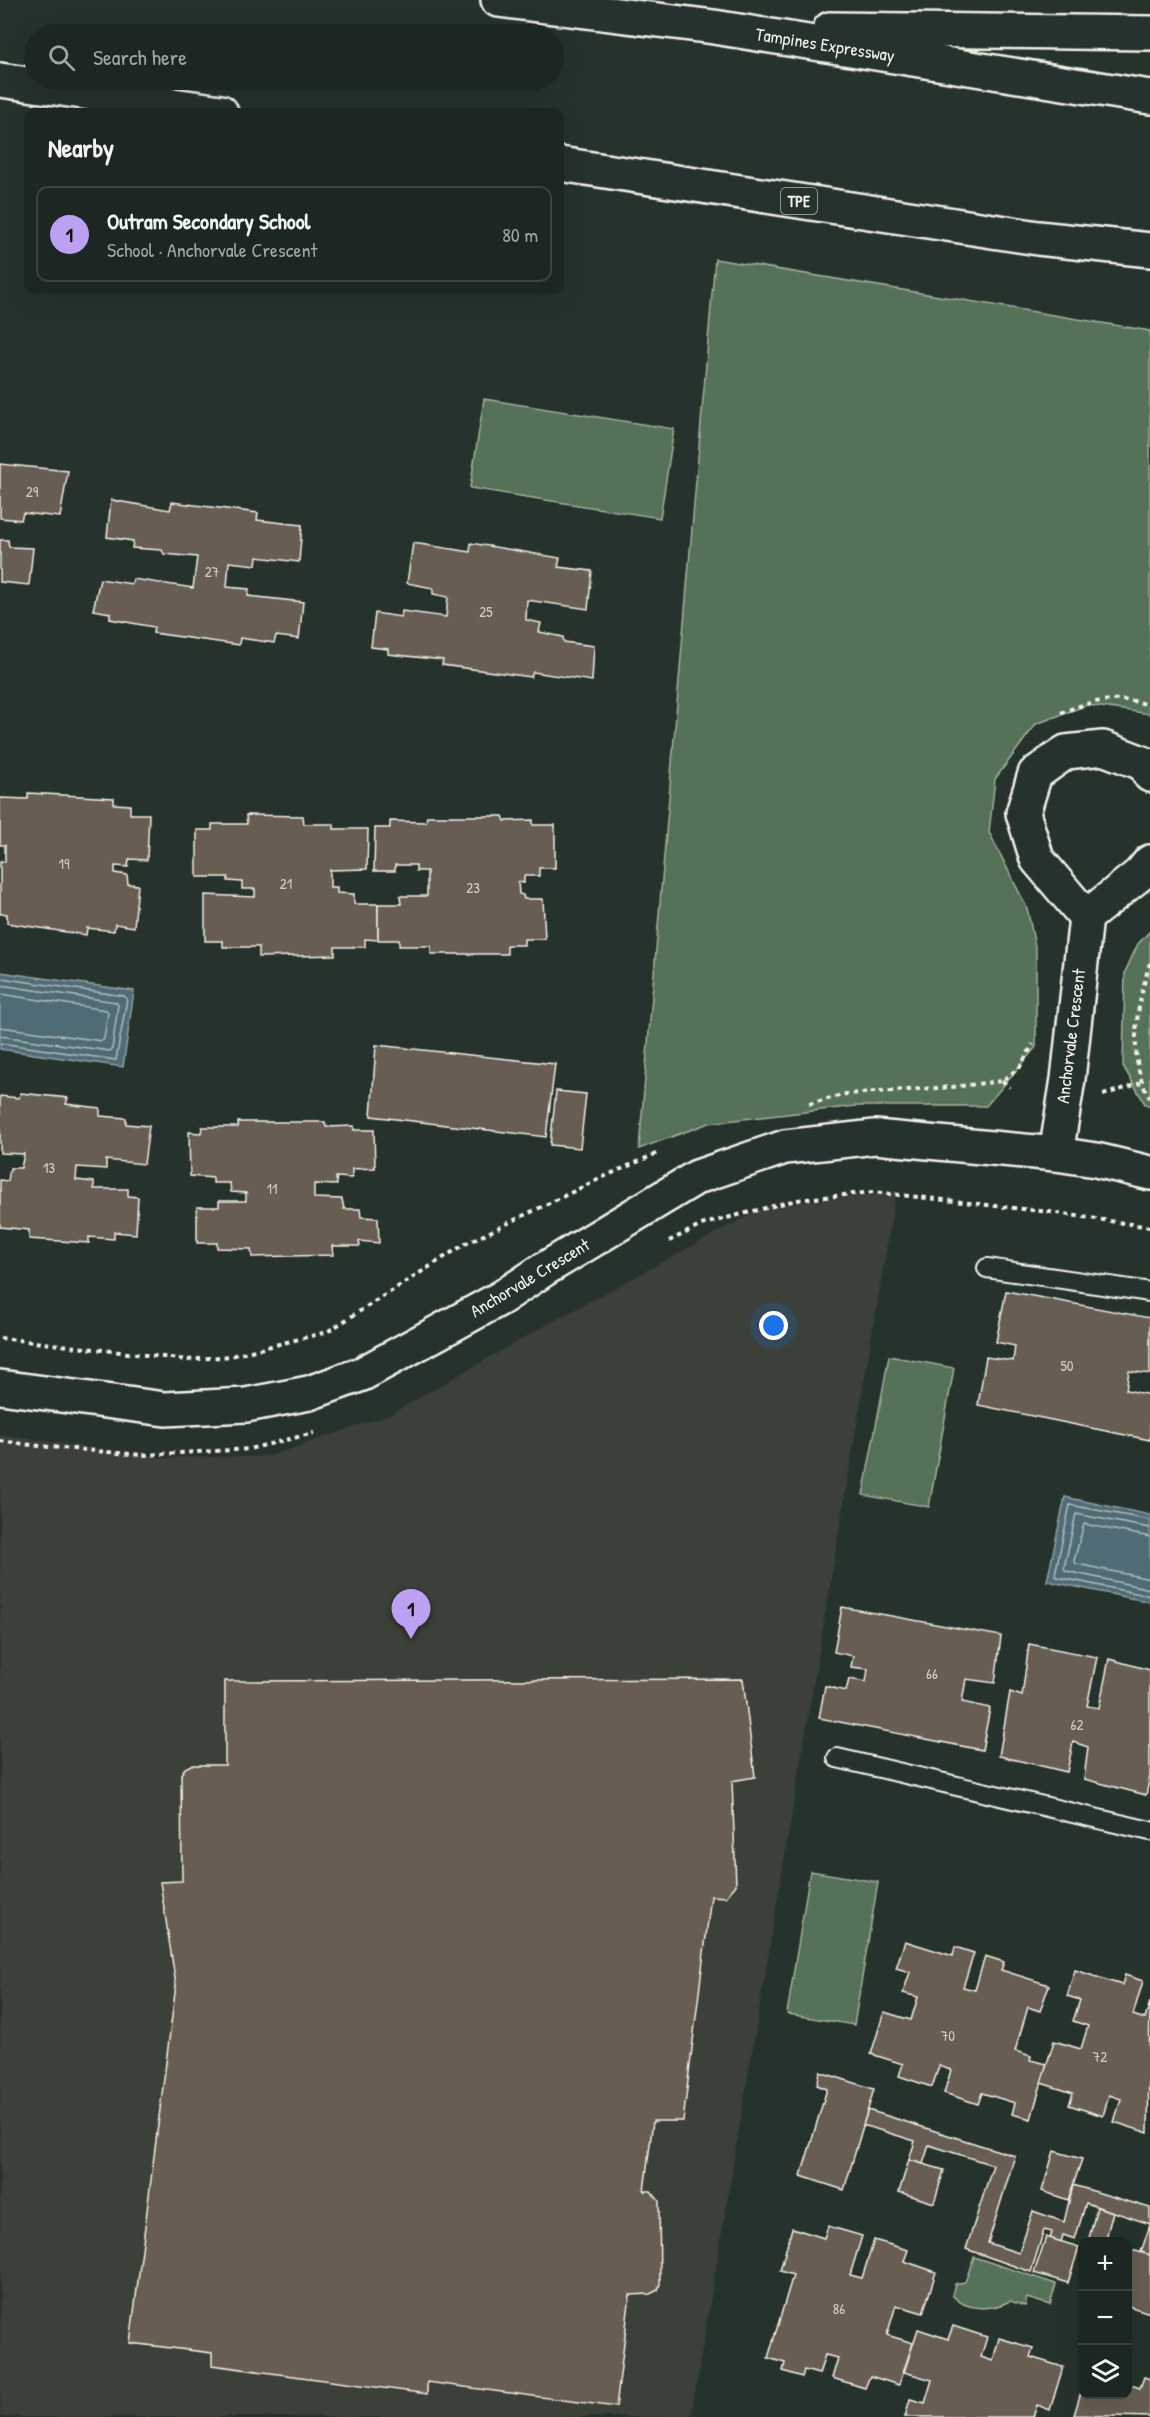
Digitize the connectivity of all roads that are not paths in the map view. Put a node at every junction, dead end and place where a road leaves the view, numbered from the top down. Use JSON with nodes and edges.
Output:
{"nodes":[{"id":1,"x":498,"y":0,"type":"edge"},
{"id":2,"x":714,"y":27,"type":"junction"},
{"id":3,"x":1150,"y":33,"type":"edge"},
{"id":4,"x":0,"y":80,"type":"edge"},
{"id":5,"x":24,"y":83,"type":"edge"},
{"id":6,"x":69,"y":90,"type":"edge"},
{"id":7,"x":1150,"y":97,"type":"edge"},
{"id":8,"x":193,"y":108,"type":"edge"},
{"id":9,"x":564,"y":165,"type":"edge"},
{"id":10,"x":1038,"y":238,"type":"junction"},
{"id":11,"x":1150,"y":250,"type":"edge"},
{"id":12,"x":1150,"y":271,"type":"edge"},
{"id":13,"x":1150,"y":775,"type":"edge"},
{"id":14,"x":1147,"y":871,"type":"edge"},
{"id":15,"x":1086,"y":917,"type":"junction"},
{"id":16,"x":1056,"y":1154,"type":"junction"},
{"id":17,"x":1150,"y":1173,"type":"edge"},
{"id":18,"x":987,"y":1268,"type":"dead end"},
{"id":19,"x":1150,"y":1292,"type":"edge"},
{"id":20,"x":0,"y":1387,"type":"edge"},
{"id":21,"x":837,"y":1758,"type":"dead end"},
{"id":22,"x":1150,"y":1831,"type":"edge"}],
"edges":[{"from":1,"to":2,"type":"main road","name":"Tampines Expressway"},
{"from":2,"to":3,"type":"main road"},
{"from":2,"to":7,"type":"main road","name":"Tampines Expressway"},
{"from":4,"to":5,"type":"main road"},
{"from":6,"to":8,"type":"main road"},
{"from":9,"to":10,"type":"main road","number":"TPE"},
{"from":10,"to":11,"type":"main road","number":"TPE"},
{"from":10,"to":12,"type":"main road"},
{"from":13,"to":15,"type":"main road"},
{"from":14,"to":15,"type":"main road"},
{"from":15,"to":16,"type":"main road","name":"Anchorvale Crescent"},
{"from":16,"to":17,"type":"main road","name":"Anchorvale Crescent"},
{"from":16,"to":20,"type":"main road","name":"Anchorvale Crescent"},
{"from":18,"to":19,"type":"lane"},
{"from":21,"to":22,"type":"lane"}]}
